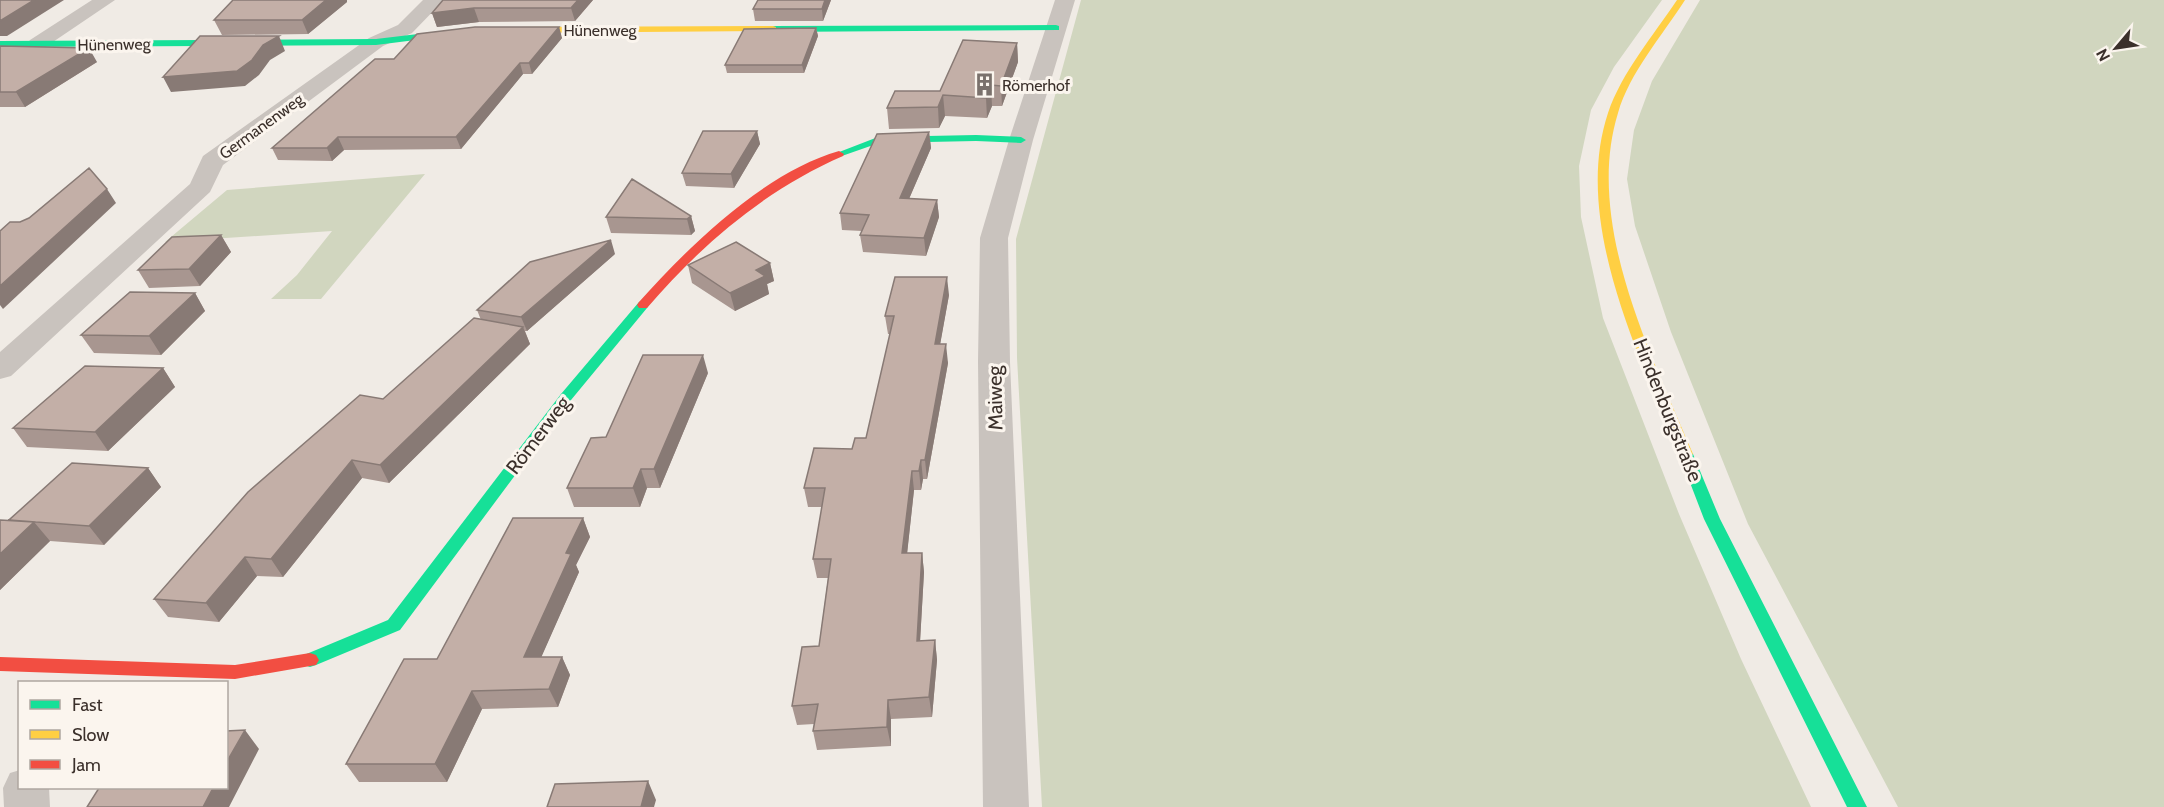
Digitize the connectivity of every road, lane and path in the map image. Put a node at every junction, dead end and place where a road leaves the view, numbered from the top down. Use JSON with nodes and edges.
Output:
{"nodes":[{"id":1,"x":105,"y":0,"type":"edge"},
{"id":2,"x":434,"y":0,"type":"edge"},
{"id":3,"x":1681,"y":0,"type":"edge"},
{"id":4,"x":1061,"y":14,"type":"edge"},
{"id":5,"x":479,"y":30,"type":"edge"},
{"id":6,"x":495,"y":30,"type":"edge"},
{"id":7,"x":376,"y":42,"type":"junction"},
{"id":8,"x":0,"y":44,"type":"edge"},
{"id":9,"x":37,"y":44,"type":"junction"},
{"id":10,"x":1021,"y":140,"type":"junction"},
{"id":11,"x":0,"y":369,"type":"edge"},
{"id":12,"x":24,"y":671,"type":"edge"},
{"id":13,"x":26,"y":789,"type":"edge"},
{"id":14,"x":27,"y":807,"type":"edge"},
{"id":15,"x":1006,"y":807,"type":"edge"},
{"id":16,"x":1857,"y":807,"type":"edge"}],
"edges":[{"from":1,"to":9,"type":"street"},
{"from":2,"to":7,"type":"street","name":"Germanenweg"},
{"from":3,"to":16,"type":"street","name":"Hindenburgstraße"},
{"from":4,"to":6,"type":"street","name":"Hünenweg"},
{"from":4,"to":10,"type":"street","name":"Maiweg"},
{"from":5,"to":7,"type":"street","name":"Hünenweg"},
{"from":7,"to":9,"type":"street","name":"Hünenweg"},
{"from":7,"to":11,"type":"street","name":"Germanenweg"},
{"from":8,"to":9,"type":"street","name":"Hünenweg"},
{"from":10,"to":12,"type":"street","name":"Römerweg"},
{"from":10,"to":15,"type":"street","name":"Maiweg"},
{"from":13,"to":14,"type":"street"}]}
